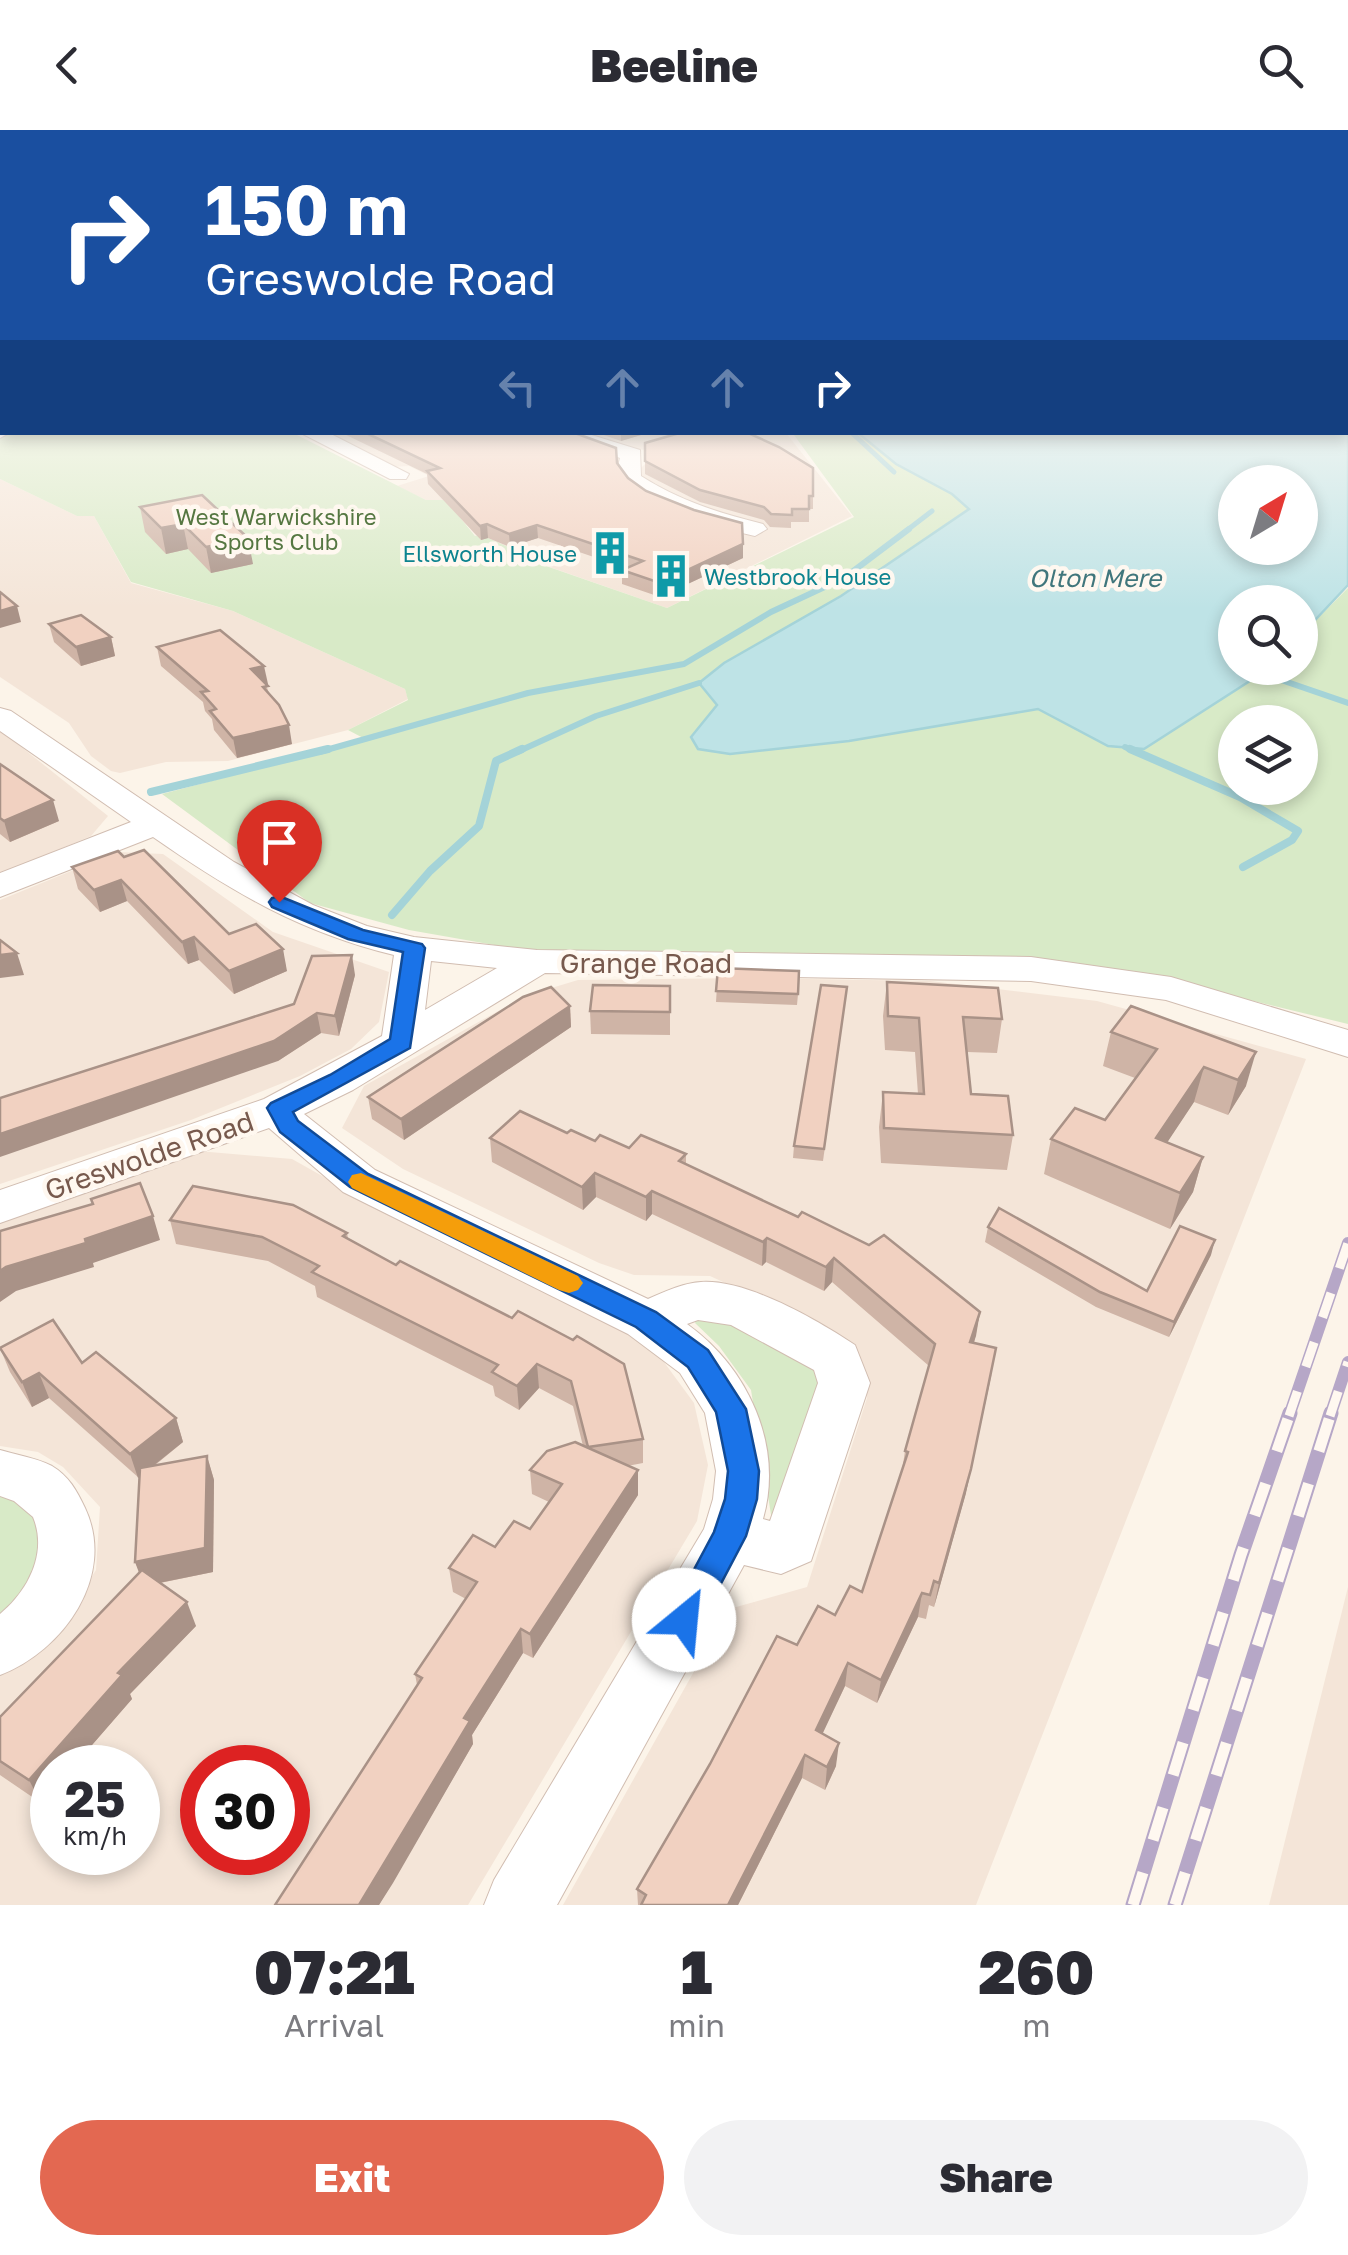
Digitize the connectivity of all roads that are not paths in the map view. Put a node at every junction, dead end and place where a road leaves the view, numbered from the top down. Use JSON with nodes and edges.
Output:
{"nodes":[{"id":1,"x":334,"y":444,"type":"edge"},
{"id":2,"x":598,"y":444,"type":"edge"},
{"id":3,"x":649,"y":444,"type":"edge"},
{"id":4,"x":621,"y":451,"type":"junction"},
{"id":5,"x":398,"y":474,"type":"dead end"},
{"id":6,"x":755,"y":529,"type":"dead end"},
{"id":7,"x":0,"y":716,"type":"edge"},
{"id":8,"x":156,"y":824,"type":"junction"},
{"id":9,"x":0,"y":886,"type":"edge"},
{"id":10,"x":414,"y":948,"type":"junction"},
{"id":11,"x":536,"y":961,"type":"junction"},
{"id":12,"x":1338,"y":1040,"type":"edge"},
{"id":13,"x":402,"y":1043,"type":"junction"},
{"id":14,"x":280,"y":1108,"type":"junction"},
{"id":15,"x":0,"y":1207,"type":"edge"},
{"id":16,"x":646,"y":1320,"type":"junction"},
{"id":17,"x":0,"y":1473,"type":"edge"},
{"id":18,"x":730,"y":1536,"type":"junction"},
{"id":19,"x":0,"y":1646,"type":"edge"},
{"id":20,"x":520,"y":1905,"type":"edge"}],
"edges":[{"from":1,"to":5,"type":"street"},
{"from":2,"to":4,"type":"street"},
{"from":3,"to":4,"type":"street"},
{"from":4,"to":6,"type":"street"},
{"from":7,"to":8,"type":"street","name":"Grange Road"},
{"from":8,"to":9,"type":"street"},
{"from":8,"to":10,"type":"street","name":"Grange Road"},
{"from":10,"to":11,"type":"street","name":"Grange Road"},
{"from":10,"to":13,"type":"street"},
{"from":11,"to":12,"type":"street","name":"Grange Road"},
{"from":11,"to":13,"type":"street","name":"Greswolde Road"},
{"from":13,"to":14,"type":"street","name":"Greswolde Road"},
{"from":14,"to":15,"type":"street","name":"Greswolde Road"},
{"from":14,"to":16,"type":"street"},
{"from":16,"to":18,"type":"street"},
{"from":16,"to":18,"type":"street"},
{"from":17,"to":19,"type":"street"},
{"from":18,"to":20,"type":"street"}]}
